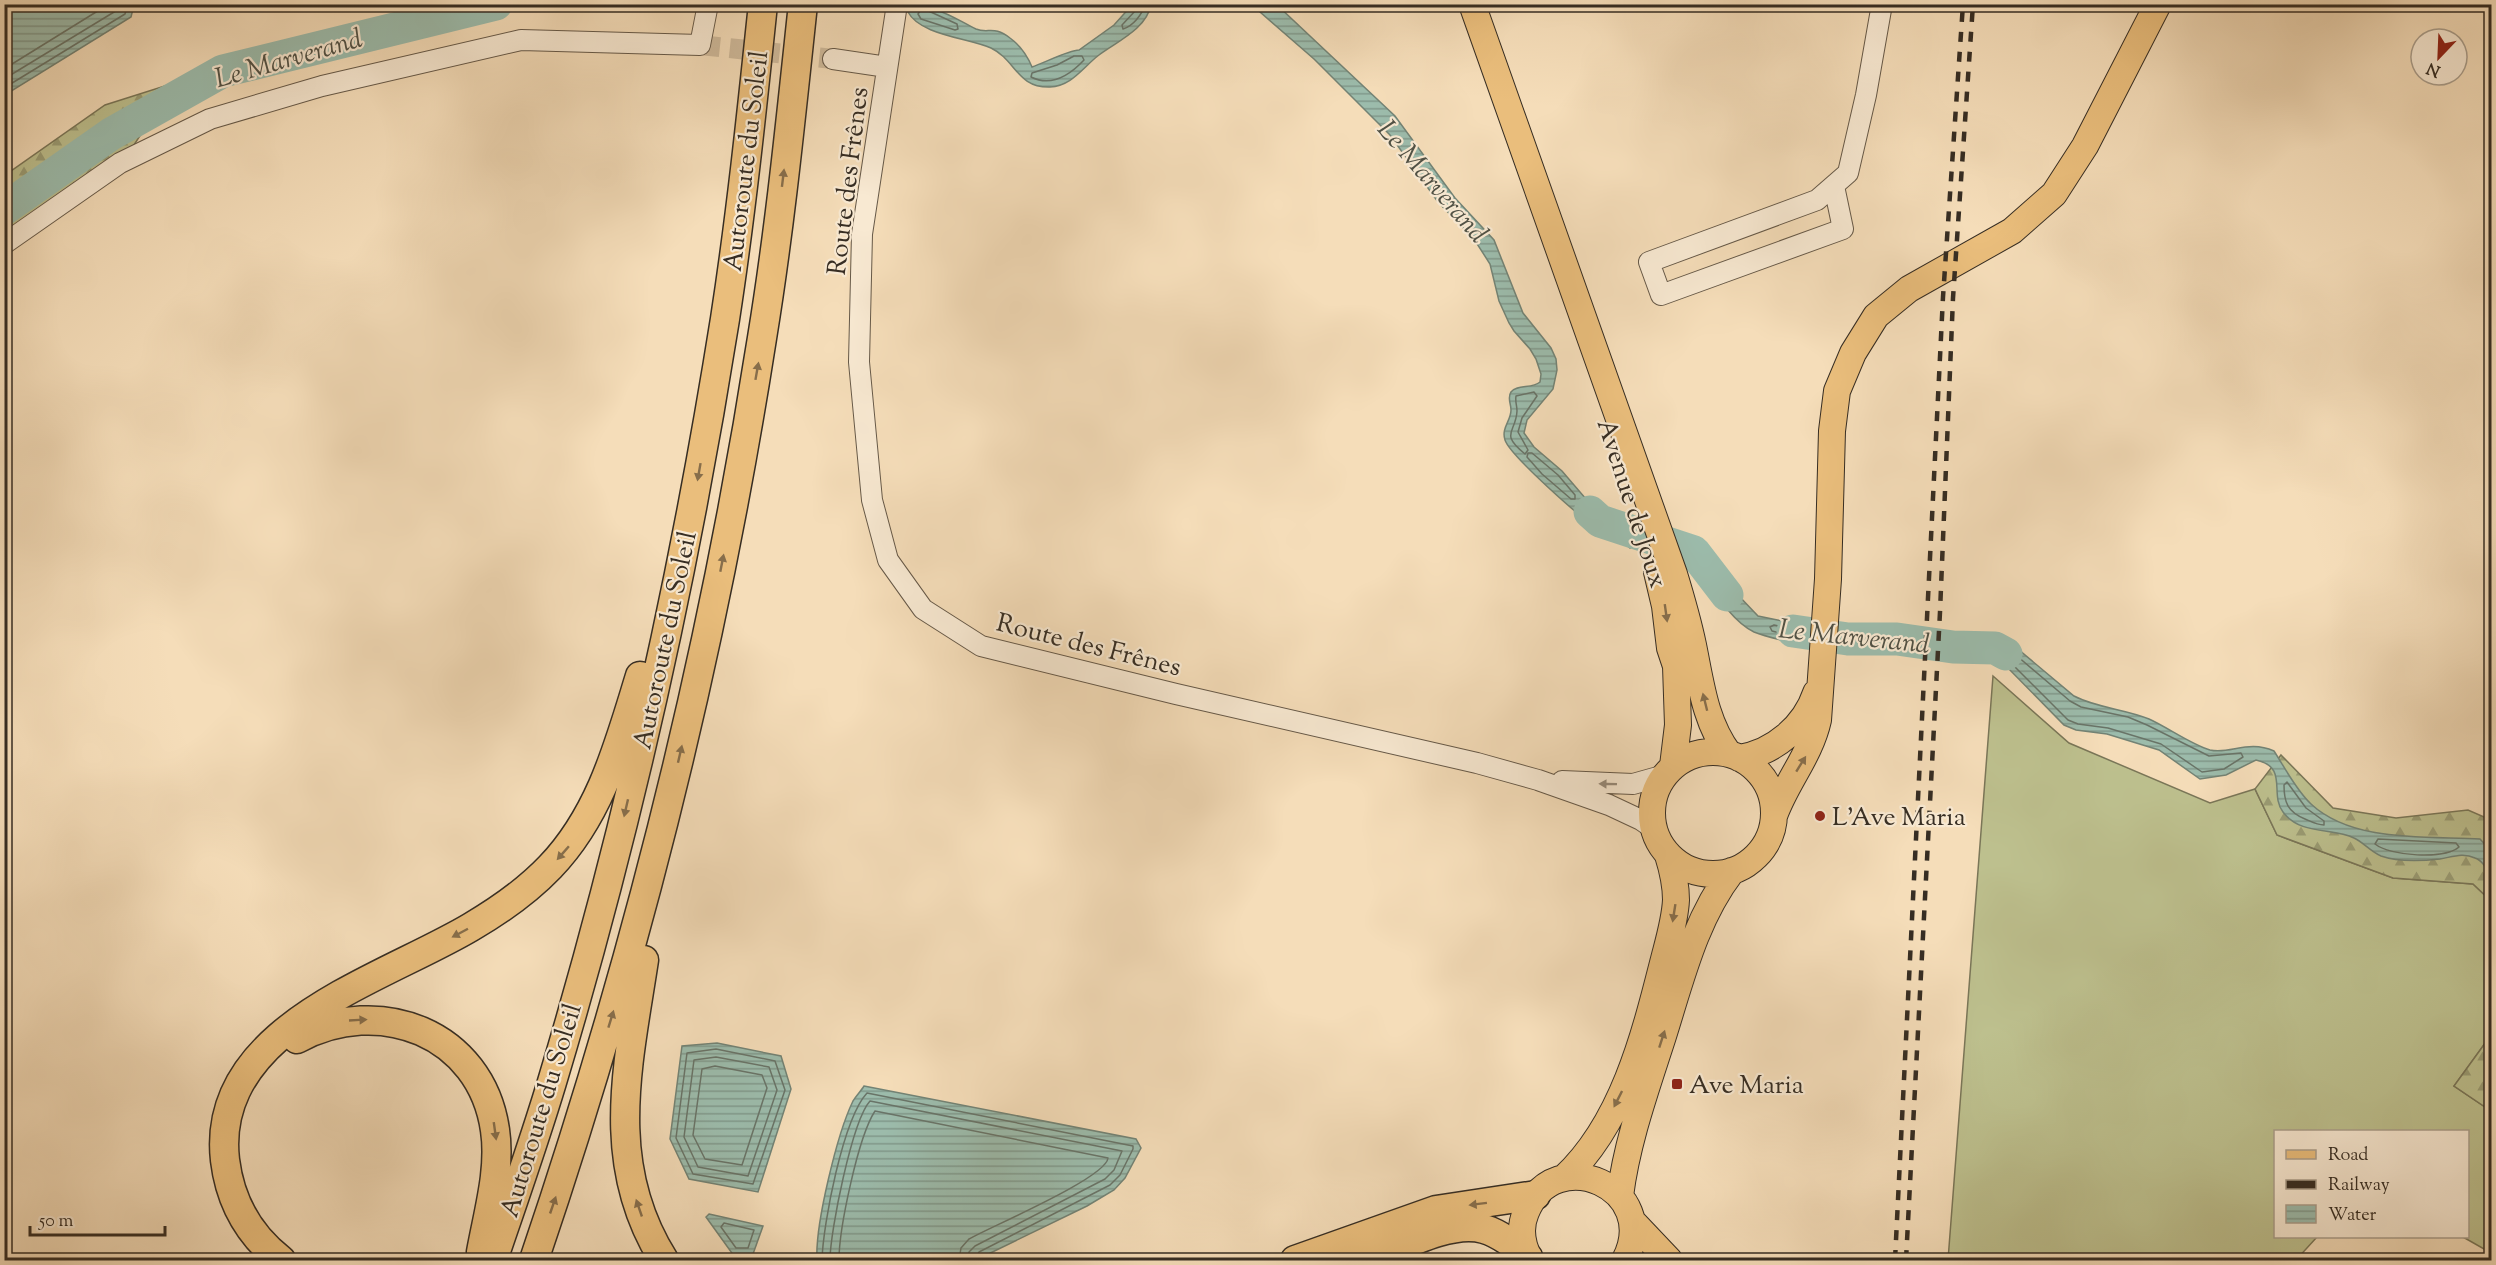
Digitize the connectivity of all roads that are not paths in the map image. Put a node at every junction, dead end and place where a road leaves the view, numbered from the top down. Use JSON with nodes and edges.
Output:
{"nodes":[{"id":1,"x":708,"y":4,"type":"edge"},
{"id":2,"x":763,"y":4,"type":"edge"},
{"id":3,"x":803,"y":4,"type":"edge"},
{"id":4,"x":897,"y":4,"type":"edge"},
{"id":5,"x":1472,"y":4,"type":"edge"},
{"id":6,"x":1882,"y":4,"type":"edge"},
{"id":7,"x":2158,"y":4,"type":"edge"},
{"id":8,"x":833,"y":59,"type":"tunnel mouth"},
{"id":9,"x":887,"y":67,"type":"junction"},
{"id":10,"x":1834,"y":186,"type":"junction"},
{"id":11,"x":4,"y":244,"type":"edge"},
{"id":12,"x":689,"y":526,"type":"junction"},
{"id":13,"x":1664,"y":566,"type":"junction"},
{"id":14,"x":1822,"y":671,"type":"junction"},
{"id":15,"x":1734,"y":756,"type":"junction"},
{"id":16,"x":1669,"y":771,"type":"junction"},
{"id":17,"x":1538,"y":780,"type":"junction"},
{"id":18,"x":666,"y":811,"type":"junction"},
{"id":19,"x":1774,"y":816,"type":"junction"},
{"id":20,"x":1654,"y":829,"type":"junction"},
{"id":21,"x":1668,"y":855,"type":"junction"},
{"id":22,"x":1732,"y":871,"type":"junction"},
{"id":23,"x":1564,"y":1178,"type":"junction"},
{"id":24,"x":1536,"y":1195,"type":"junction"},
{"id":25,"x":1620,"y":1196,"type":"junction"},
{"id":26,"x":1632,"y":1221,"type":"junction"},
{"id":27,"x":1529,"y":1259,"type":"edge"},
{"id":28,"x":281,"y":1260,"type":"edge"},
{"id":29,"x":302,"y":1260,"type":"edge"},
{"id":30,"x":479,"y":1260,"type":"edge"},
{"id":31,"x":493,"y":1260,"type":"edge"},
{"id":32,"x":534,"y":1260,"type":"edge"},
{"id":33,"x":664,"y":1260,"type":"edge"},
{"id":34,"x":1295,"y":1260,"type":"edge"},
{"id":35,"x":1368,"y":1260,"type":"edge"},
{"id":36,"x":1625,"y":1260,"type":"edge"},
{"id":37,"x":1669,"y":1260,"type":"edge"}],
"edges":[{"from":1,"to":11,"type":"street"},
{"from":2,"to":12,"type":"highway","name":"Autoroute du Soleil","one_way":true},
{"from":18,"to":3,"type":"highway","name":"Autoroute du Soleil","one_way":true},
{"from":4,"to":9,"type":"street","name":"Route des Frênes"},
{"from":5,"to":13,"type":"main road","name":"Avenue de Joux"},
{"from":6,"to":10,"type":"street"},
{"from":7,"to":14,"type":"main road"},
{"from":8,"to":9,"type":"street"},
{"from":9,"to":17,"type":"street","name":"Route des Frênes"},
{"from":10,"to":10,"type":"street"},
{"from":12,"to":28,"type":"highway","one_way":true},
{"from":12,"to":31,"type":"highway","name":"Autoroute du Soleil","one_way":true},
{"from":15,"to":13,"type":"main road","name":"Avenue de Joux","one_way":true},
{"from":13,"to":16,"type":"main road","name":"Avenue de Joux","one_way":true},
{"from":14,"to":15,"type":"main road"},
{"from":19,"to":14,"type":"main road","one_way":true},
{"from":15,"to":16,"type":"main road"},
{"from":15,"to":19,"type":"main road"},
{"from":16,"to":17,"type":"street","name":"Route des Frênes","one_way":true},
{"from":16,"to":20,"type":"main road"},
{"from":17,"to":20,"type":"street","name":"Route des Frênes"},
{"from":32,"to":18,"type":"highway","name":"Autoroute du Soleil","one_way":true},
{"from":33,"to":18,"type":"highway","one_way":true},
{"from":19,"to":22,"type":"main road"},
{"from":20,"to":21,"type":"main road"},
{"from":21,"to":22,"type":"main road"},
{"from":21,"to":23,"type":"main road","one_way":true},
{"from":25,"to":22,"type":"main road","one_way":true},
{"from":23,"to":24,"type":"main road"},
{"from":23,"to":25,"type":"main road"},
{"from":24,"to":27,"type":"main road"},
{"from":24,"to":34,"type":"highway","one_way":true},
{"from":25,"to":26,"type":"main road"},
{"from":26,"to":36,"type":"main road"},
{"from":26,"to":37,"type":"main road"},
{"from":27,"to":35,"type":"highway"},
{"from":29,"to":30,"type":"highway","one_way":true}]}
